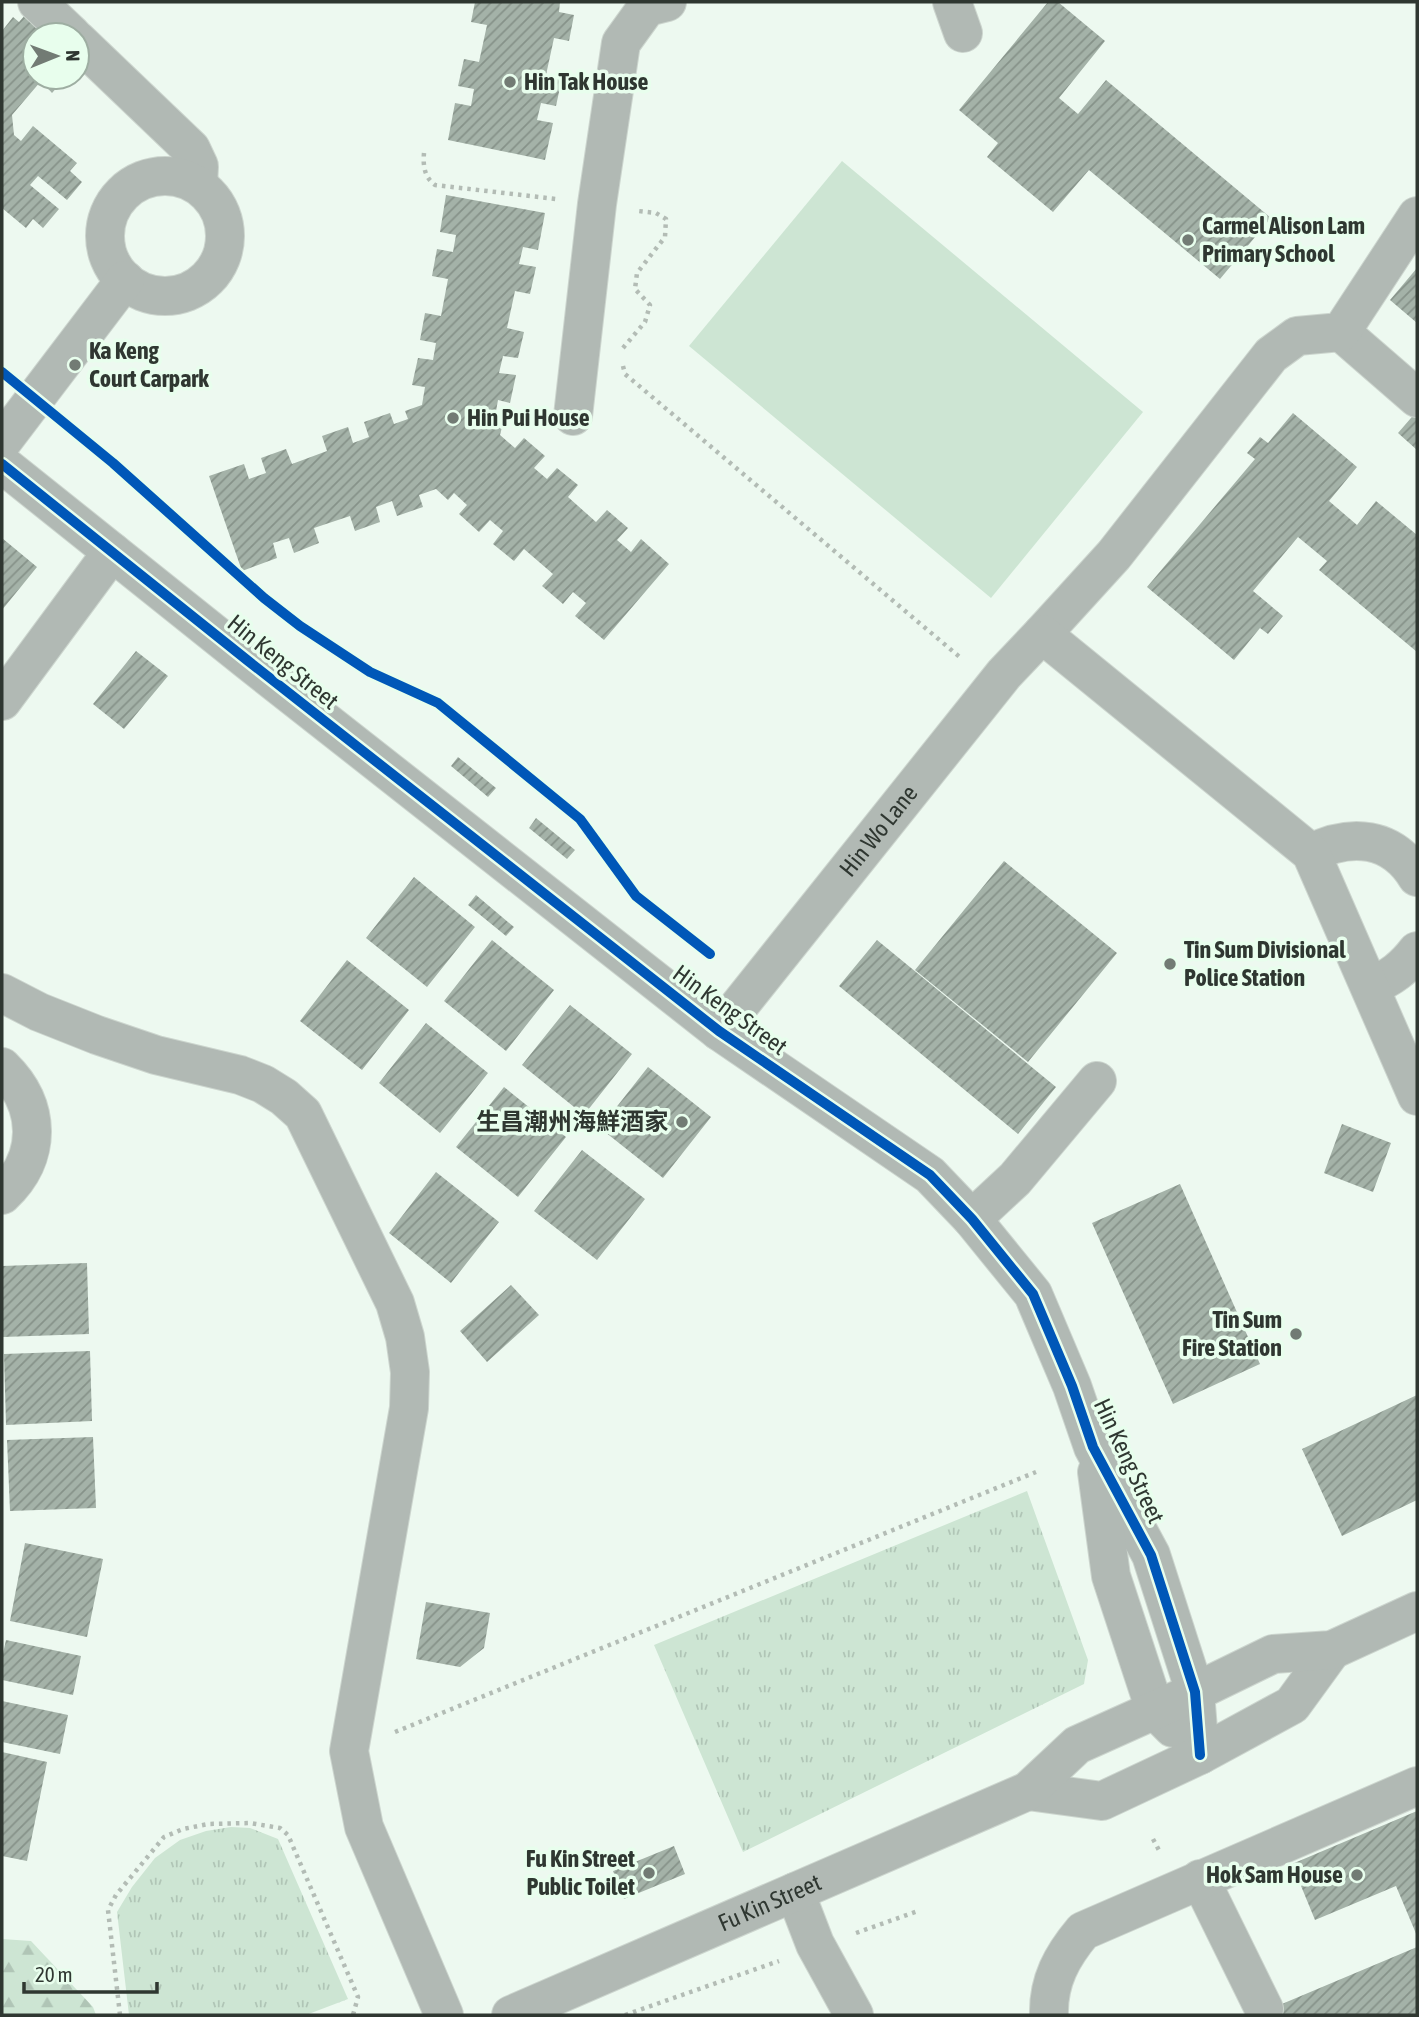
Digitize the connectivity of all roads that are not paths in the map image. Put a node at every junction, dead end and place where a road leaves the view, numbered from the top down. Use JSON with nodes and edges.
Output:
{"nodes":[{"id":1,"x":37,"y":2,"type":"edge"},
{"id":2,"x":667,"y":2,"type":"edge"},
{"id":3,"x":57,"y":21,"type":"edge"},
{"id":4,"x":91,"y":53,"type":"edge"},
{"id":5,"x":198,"y":186,"type":"junction"},
{"id":6,"x":1417,"y":216,"type":"edge"},
{"id":7,"x":125,"y":280,"type":"junction"},
{"id":8,"x":1341,"y":332,"type":"junction"},
{"id":9,"x":1417,"y":398,"type":"edge"},
{"id":10,"x":573,"y":416,"type":"dead end"},
{"id":11,"x":2,"y":442,"type":"edge"},
{"id":12,"x":2,"y":464,"type":"edge"},
{"id":13,"x":113,"y":552,"type":"junction"},
{"id":14,"x":1042,"y":634,"type":"junction"},
{"id":15,"x":2,"y":701,"type":"edge"},
{"id":16,"x":1311,"y":853,"type":"junction"},
{"id":17,"x":1417,"y":877,"type":"edge"},
{"id":18,"x":1417,"y":951,"type":"edge"},
{"id":19,"x":1371,"y":986,"type":"junction"},
{"id":20,"x":2,"y":993,"type":"edge"},
{"id":21,"x":719,"y":1031,"type":"junction"},
{"id":22,"x":2,"y":1067,"type":"edge"},
{"id":23,"x":1097,"y":1081,"type":"dead end"},
{"id":24,"x":1411,"y":1082,"type":"edge"},
{"id":25,"x":2,"y":1195,"type":"edge"},
{"id":26,"x":971,"y":1219,"type":"junction"},
{"id":27,"x":1093,"y":1447,"type":"junction"},
{"id":28,"x":1417,"y":1611,"type":"edge"},
{"id":29,"x":1332,"y":1650,"type":"junction"},
{"id":30,"x":1195,"y":1692,"type":"junction"},
{"id":31,"x":1155,"y":1710,"type":"junction"},
{"id":32,"x":1200,"y":1755,"type":"junction"},
{"id":33,"x":1417,"y":1786,"type":"edge"},
{"id":34,"x":1028,"y":1791,"type":"junction"},
{"id":35,"x":1200,"y":1879,"type":"junction"},
{"id":36,"x":795,"y":1892,"type":"junction"},
{"id":37,"x":1264,"y":2009,"type":"dead end"},
{"id":38,"x":444,"y":2015,"type":"edge"},
{"id":39,"x":511,"y":2015,"type":"edge"},
{"id":40,"x":855,"y":2015,"type":"edge"},
{"id":41,"x":1049,"y":2015,"type":"edge"}],
"edges":[{"from":1,"to":3,"type":"street"},
{"from":2,"to":10,"type":"street"},
{"from":4,"to":5,"type":"street"},
{"from":5,"to":7,"type":"street"},
{"from":5,"to":7,"type":"street"},
{"from":6,"to":8,"type":"street"},
{"from":7,"to":11,"type":"street"},
{"from":8,"to":9,"type":"street"},
{"from":8,"to":14,"type":"street","name":"Hin Wo Lane"},
{"from":12,"to":13,"type":"street","name":"Hin Keng Street"},
{"from":13,"to":15,"type":"street"},
{"from":13,"to":21,"type":"street","name":"Hin Keng Street"},
{"from":14,"to":16,"type":"street"},
{"from":14,"to":21,"type":"street","name":"Hin Wo Lane"},
{"from":16,"to":17,"type":"street"},
{"from":16,"to":19,"type":"street"},
{"from":18,"to":19,"type":"street"},
{"from":19,"to":24,"type":"street"},
{"from":20,"to":38,"type":"street"},
{"from":21,"to":26,"type":"street","name":"Hin Keng Street"},
{"from":22,"to":25,"type":"street"},
{"from":23,"to":26,"type":"street"},
{"from":26,"to":27,"type":"street","name":"Hin Keng Street"},
{"from":27,"to":30,"type":"street","name":"Hin Keng Street"},
{"from":27,"to":31,"type":"street","name":"Hin Keng Street"},
{"from":28,"to":29,"type":"street","name":"Fu Kin Street"},
{"from":29,"to":30,"type":"street","name":"Fu Kin Street"},
{"from":29,"to":32,"type":"street","name":"Fu Kin Street"},
{"from":30,"to":31,"type":"street","name":"Fu Kin Street"},
{"from":30,"to":32,"type":"street","name":"Hin Keng Street"},
{"from":31,"to":32,"type":"street","name":"Hin Keng Street"},
{"from":31,"to":34,"type":"street","name":"Fu Kin Street"},
{"from":32,"to":34,"type":"street","name":"Fu Kin Street"},
{"from":33,"to":35,"type":"street"},
{"from":34,"to":36,"type":"street","name":"Fu Kin Street"},
{"from":35,"to":37,"type":"street"},
{"from":35,"to":41,"type":"street"},
{"from":36,"to":39,"type":"street","name":"Fu Kin Street"},
{"from":36,"to":40,"type":"street"}]}
